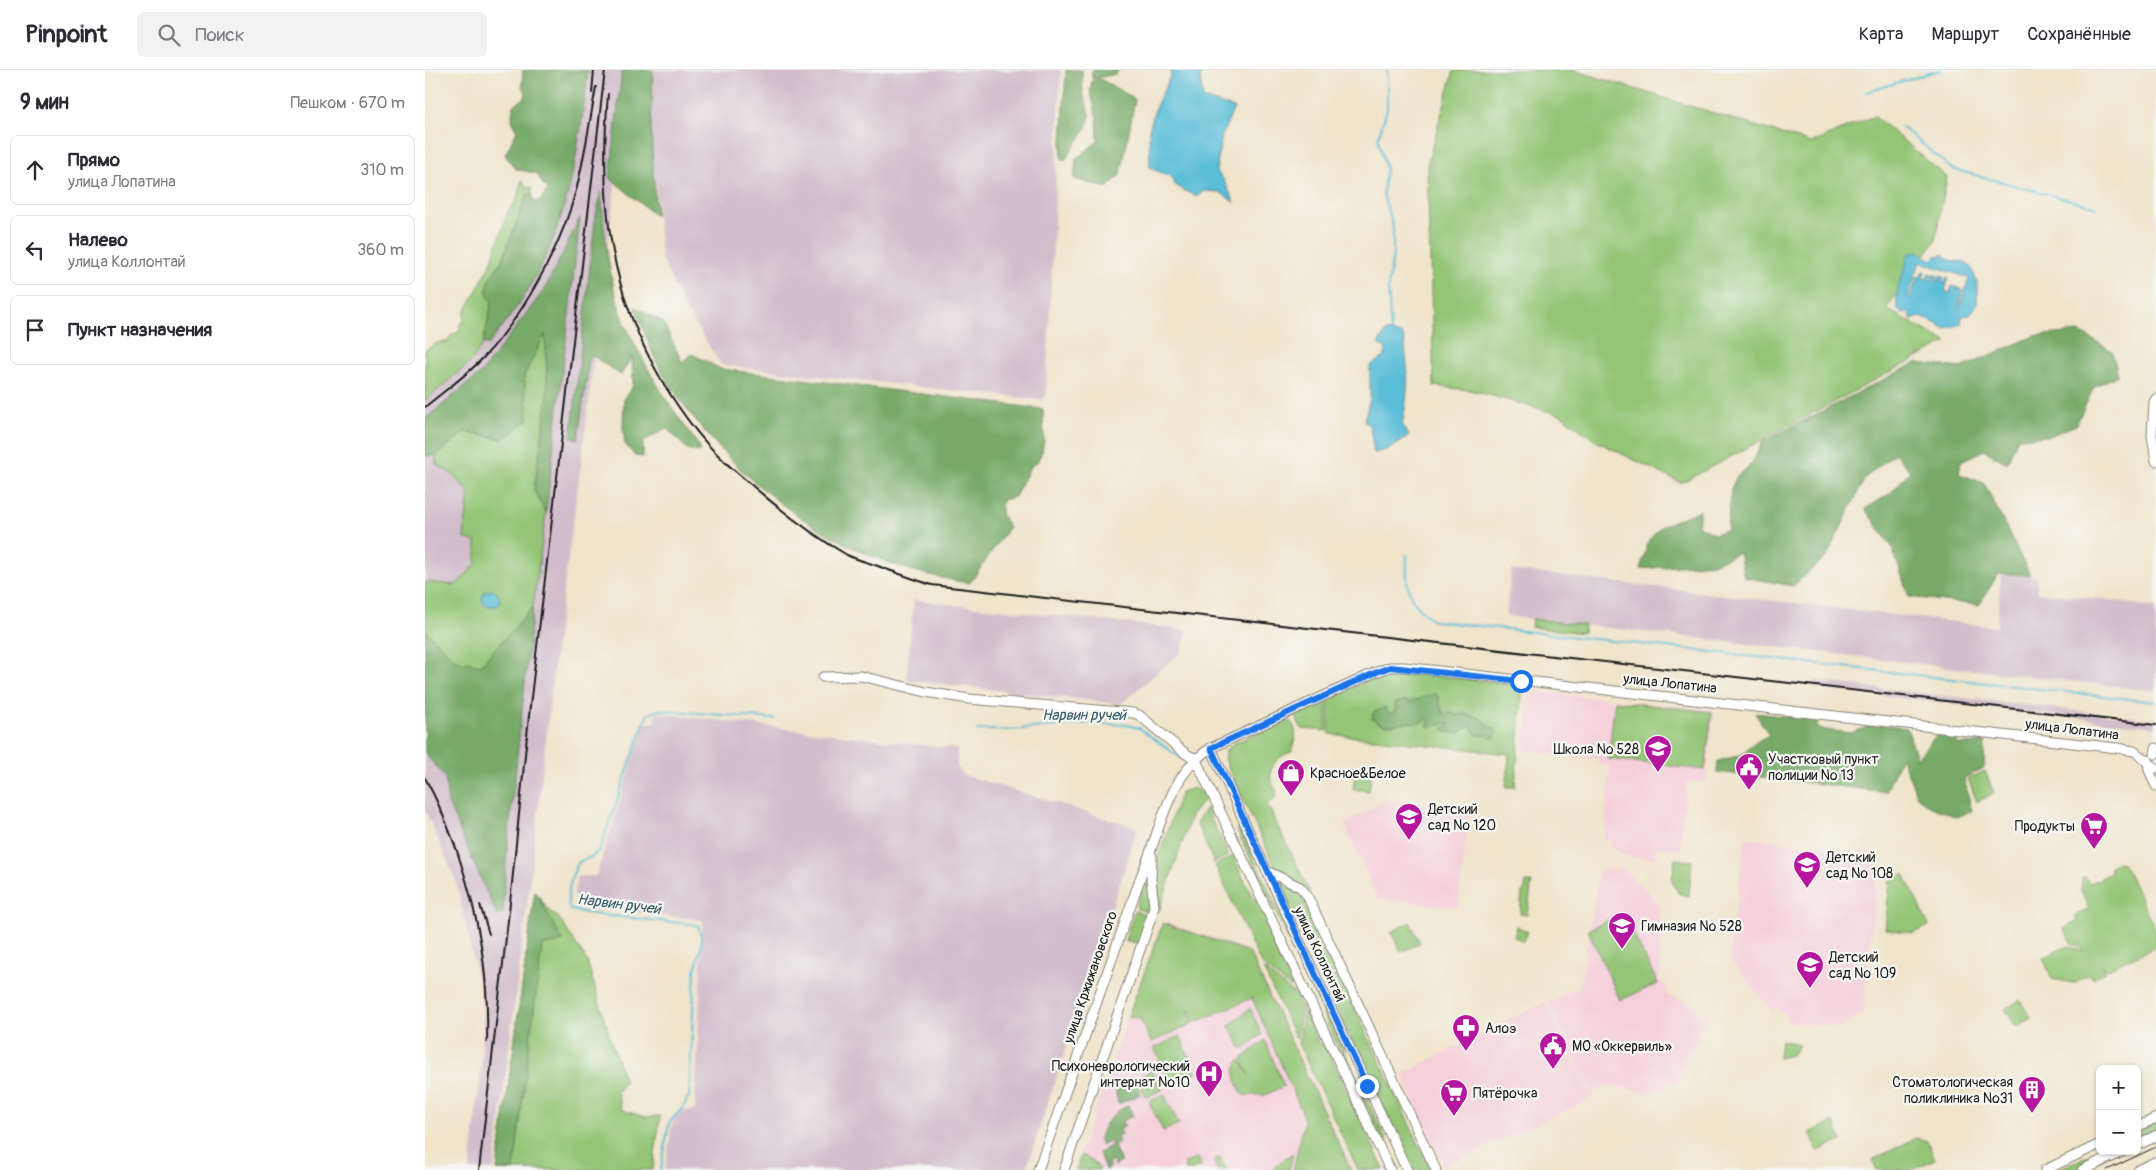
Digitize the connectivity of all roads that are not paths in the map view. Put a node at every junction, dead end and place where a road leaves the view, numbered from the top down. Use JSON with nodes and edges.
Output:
{"nodes":[{"id":1,"x":2156,"y":399,"type":"edge"},
{"id":2,"x":2156,"y":461,"type":"edge"},
{"id":3,"x":823,"y":678,"type":"dead end"},
{"id":4,"x":1211,"y":748,"type":"junction"},
{"id":5,"x":2153,"y":754,"type":"edge"},
{"id":6,"x":1195,"y":758,"type":"junction"},
{"id":7,"x":2156,"y":768,"type":"edge"},
{"id":8,"x":2156,"y":786,"type":"edge"},
{"id":9,"x":1152,"y":850,"type":"junction"},
{"id":10,"x":1269,"y":872,"type":"junction"},
{"id":11,"x":1141,"y":876,"type":"junction"},
{"id":12,"x":1151,"y":879,"type":"junction"},
{"id":13,"x":2156,"y":1118,"type":"edge"},
{"id":14,"x":2141,"y":1125,"type":"edge"},
{"id":15,"x":2156,"y":1136,"type":"edge"},
{"id":16,"x":2141,"y":1143,"type":"edge"},
{"id":17,"x":2096,"y":1146,"type":"edge"},
{"id":18,"x":2115,"y":1155,"type":"edge"},
{"id":19,"x":2156,"y":1162,"type":"edge"},
{"id":20,"x":1038,"y":1170,"type":"edge"},
{"id":21,"x":1064,"y":1170,"type":"edge"},
{"id":22,"x":1390,"y":1170,"type":"edge"},
{"id":23,"x":1407,"y":1170,"type":"edge"},
{"id":24,"x":1436,"y":1170,"type":"edge"},
{"id":25,"x":2045,"y":1170,"type":"edge"},
{"id":26,"x":2083,"y":1170,"type":"edge"},
{"id":27,"x":2139,"y":1170,"type":"edge"}],
"edges":[{"from":1,"to":2,"type":"street"},
{"from":3,"to":6,"type":"street"},
{"from":4,"to":5,"type":"street","name":"улица Лопатина"},
{"from":4,"to":6,"type":"street","name":"улица Лопатина"},
{"from":4,"to":10,"type":"street","name":"улица Коллонтай"},
{"from":5,"to":7,"type":"street","name":"улица Лопатина"},
{"from":5,"to":8,"type":"street"},
{"from":6,"to":9,"type":"street","name":"улица Кржижановского"},
{"from":6,"to":22,"type":"street","name":"улица Коллонтай"},
{"from":9,"to":11,"type":"street","name":"улица Кржижановского"},
{"from":9,"to":12,"type":"street","name":"улица Кржижановского"},
{"from":10,"to":23,"type":"street","name":"улица Коллонтай"},
{"from":10,"to":24,"type":"street"},
{"from":11,"to":12,"type":"street"},
{"from":11,"to":20,"type":"street","name":"улица Кржижановского"},
{"from":12,"to":21,"type":"street","name":"улица Кржижановского"},
{"from":13,"to":14,"type":"street"},
{"from":15,"to":16,"type":"main road"},
{"from":17,"to":25,"type":"street"},
{"from":18,"to":26,"type":"main road"},
{"from":19,"to":27,"type":"main road"}]}
